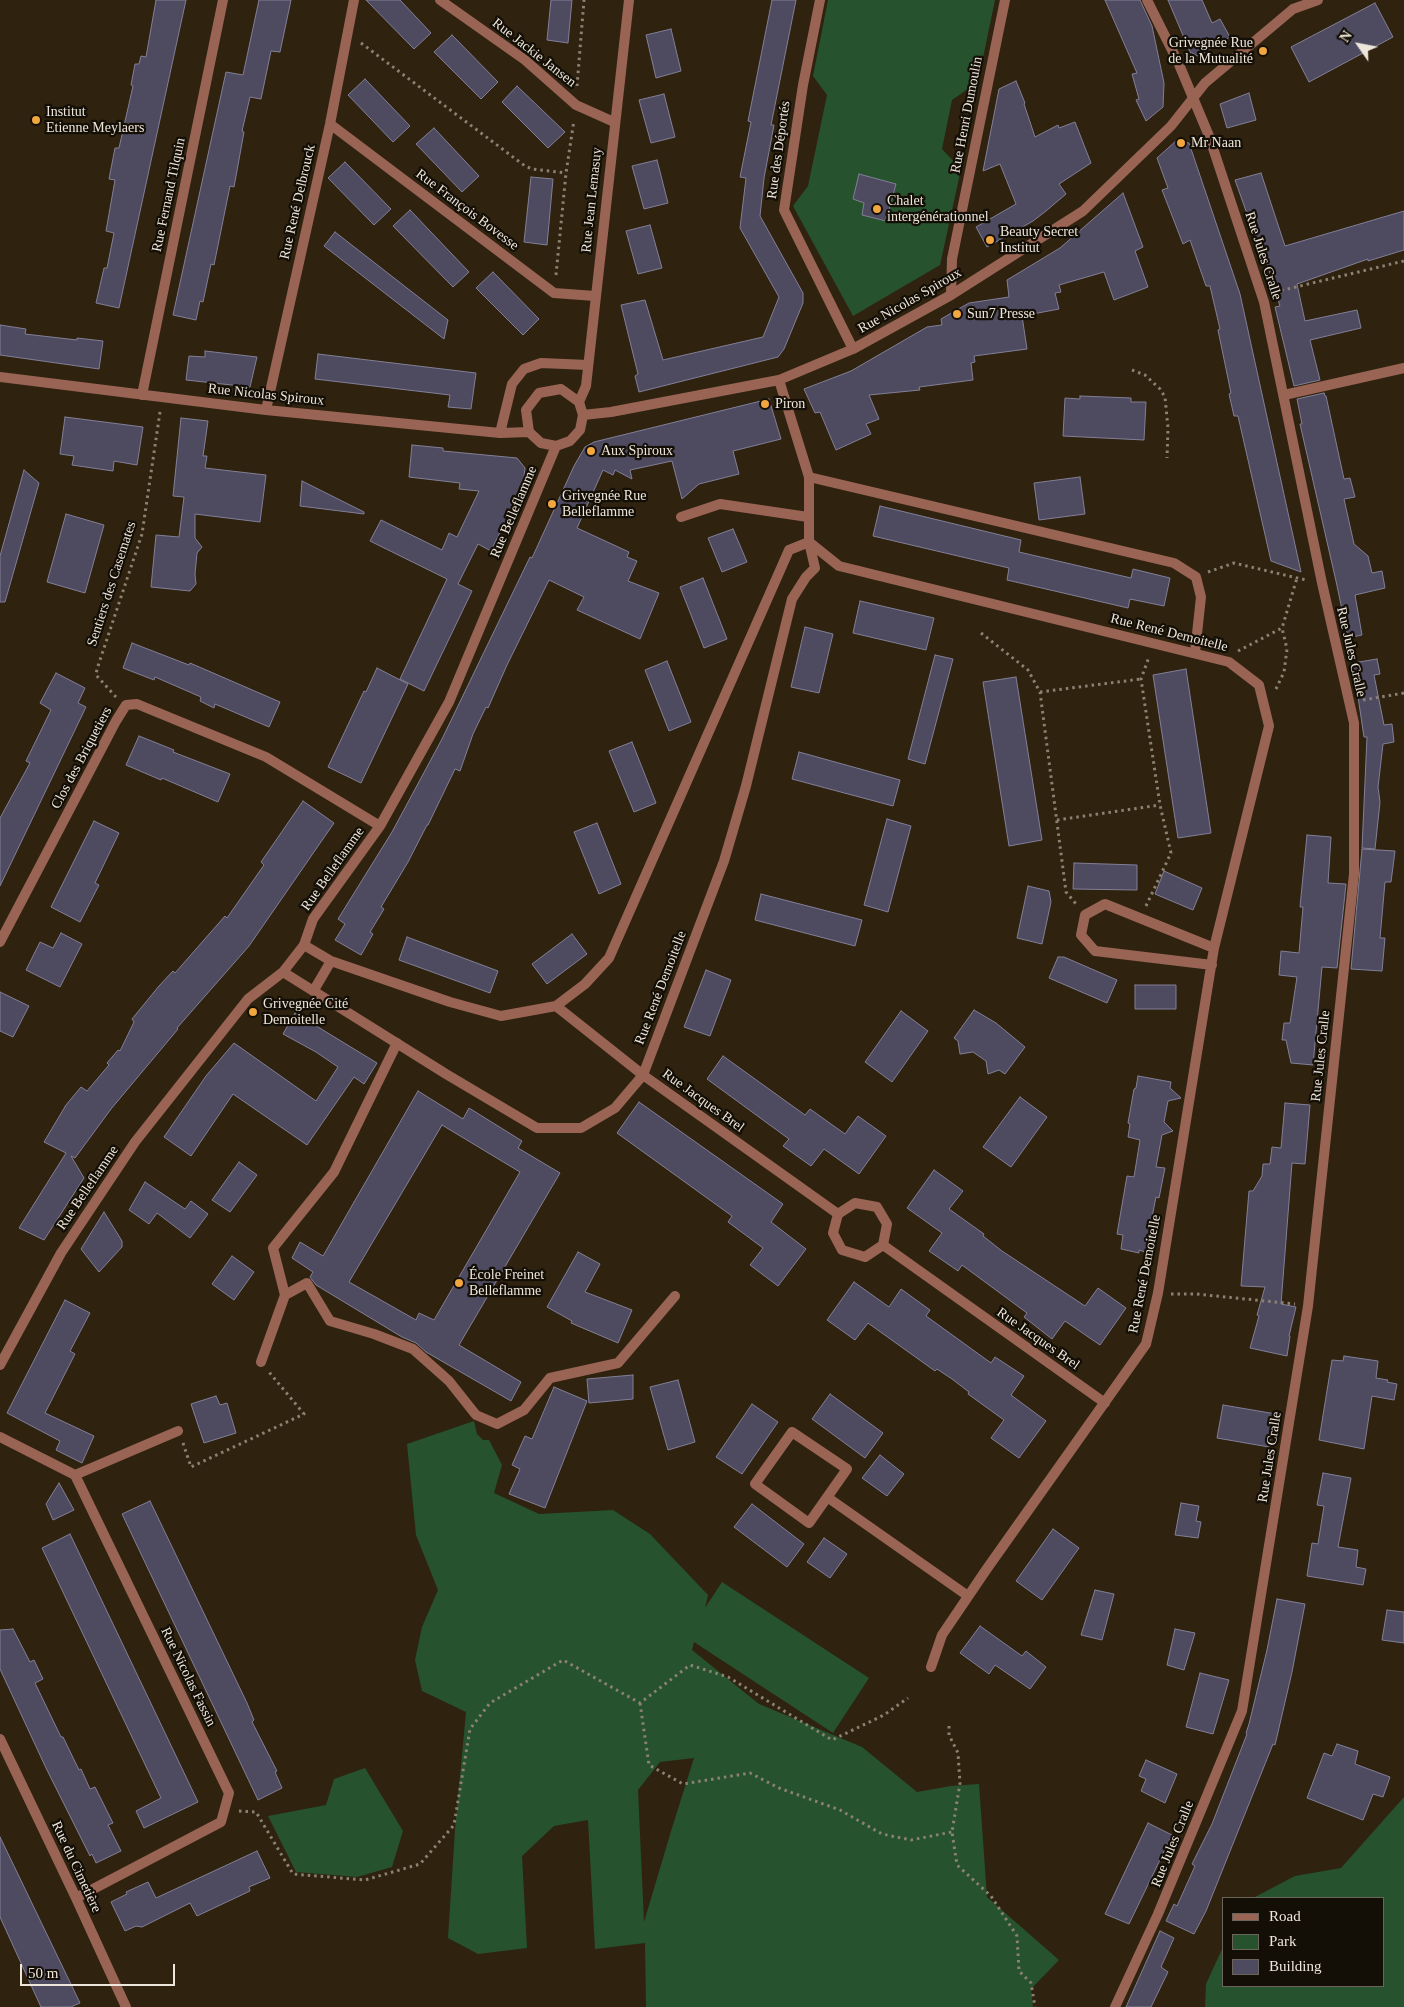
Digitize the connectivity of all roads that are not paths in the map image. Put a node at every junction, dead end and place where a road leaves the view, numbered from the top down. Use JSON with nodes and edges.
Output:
{"nodes":[{"id":1,"x":223,"y":0,"type":"edge"},
{"id":2,"x":354,"y":0,"type":"edge"},
{"id":3,"x":440,"y":0,"type":"edge"},
{"id":4,"x":629,"y":0,"type":"edge"},
{"id":5,"x":820,"y":0,"type":"edge"},
{"id":6,"x":1004,"y":0,"type":"edge"},
{"id":7,"x":1147,"y":0,"type":"edge"},
{"id":8,"x":1318,"y":0,"type":"edge"},
{"id":9,"x":1193,"y":97,"type":"junction"},
{"id":10,"x":614,"y":122,"type":"junction"},
{"id":11,"x":330,"y":124,"type":"junction"},
{"id":12,"x":951,"y":295,"type":"junction"},
{"id":13,"x":595,"y":296,"type":"junction"},
{"id":14,"x":853,"y":349,"type":"junction"},
{"id":15,"x":588,"y":365,"type":"junction"},
{"id":16,"x":1404,"y":368,"type":"edge"},
{"id":17,"x":0,"y":376,"type":"edge"},
{"id":18,"x":779,"y":380,"type":"junction"},
{"id":19,"x":142,"y":395,"type":"junction"},
{"id":20,"x":1284,"y":395,"type":"junction"},
{"id":21,"x":579,"y":402,"type":"junction"},
{"id":22,"x":266,"y":410,"type":"junction"},
{"id":23,"x":583,"y":415,"type":"junction"},
{"id":24,"x":529,"y":432,"type":"junction"},
{"id":25,"x":500,"y":434,"type":"junction"},
{"id":26,"x":556,"y":446,"type":"junction"},
{"id":27,"x":809,"y":477,"type":"junction"},
{"id":28,"x":681,"y":517,"type":"dead end"},
{"id":29,"x":808,"y":517,"type":"junction"},
{"id":30,"x":810,"y":542,"type":"junction"},
{"id":31,"x":1195,"y":652,"type":"junction"},
{"id":32,"x":380,"y":826,"type":"junction"},
{"id":33,"x":0,"y":942,"type":"edge"},
{"id":34,"x":304,"y":945,"type":"junction"},
{"id":35,"x":1214,"y":948,"type":"junction"},
{"id":36,"x":331,"y":961,"type":"junction"},
{"id":37,"x":1212,"y":965,"type":"junction"},
{"id":38,"x":284,"y":972,"type":"junction"},
{"id":39,"x":314,"y":990,"type":"junction"},
{"id":40,"x":556,"y":1006,"type":"junction"},
{"id":41,"x":397,"y":1043,"type":"junction"},
{"id":42,"x":643,"y":1075,"type":"junction"},
{"id":43,"x":838,"y":1214,"type":"junction"},
{"id":44,"x":883,"y":1245,"type":"junction"},
{"id":45,"x":285,"y":1295,"type":"junction"},
{"id":46,"x":675,"y":1296,"type":"dead end"},
{"id":47,"x":261,"y":1362,"type":"road end"},
{"id":48,"x":0,"y":1365,"type":"edge"},
{"id":49,"x":1105,"y":1403,"type":"junction"},
{"id":50,"x":178,"y":1431,"type":"road end"},
{"id":51,"x":0,"y":1437,"type":"edge"},
{"id":52,"x":75,"y":1475,"type":"junction"},
{"id":53,"x":827,"y":1497,"type":"junction"},
{"id":54,"x":968,"y":1596,"type":"junction"},
{"id":55,"x":931,"y":1667,"type":"dead end"},
{"id":56,"x":0,"y":1738,"type":"edge"},
{"id":57,"x":76,"y":1898,"type":"junction"},
{"id":58,"x":126,"y":2007,"type":"edge"},
{"id":59,"x":1115,"y":2007,"type":"edge"}],
"edges":[{"from":1,"to":19,"type":"street","name":"Rue Fernand Tilquin"},
{"from":2,"to":11,"type":"street","name":"Rue René Delbrouck"},
{"from":3,"to":10,"type":"street","name":"Rue Jackie Jansen"},
{"from":4,"to":10,"type":"street","name":"Rue Jean Lemasuy"},
{"from":5,"to":14,"type":"street","name":"Rue des Déportés"},
{"from":6,"to":12,"type":"street","name":"Rue Henri Dumoulin"},
{"from":7,"to":9,"type":"street","name":"Rue Jules Cralle"},
{"from":8,"to":9,"type":"street","name":"Rue Nicolas Spiroux"},
{"from":9,"to":12,"type":"street","name":"Rue Nicolas Spiroux"},
{"from":9,"to":20,"type":"street","name":"Rue Jules Cralle"},
{"from":10,"to":13,"type":"street","name":"Rue Jean Lemasuy"},
{"from":11,"to":13,"type":"street","name":"Rue François Bovesse"},
{"from":11,"to":22,"type":"street","name":"Rue René Delbrouck"},
{"from":12,"to":14,"type":"street","name":"Rue Nicolas Spiroux"},
{"from":13,"to":15,"type":"street","name":"Rue Jean Lemasuy"},
{"from":14,"to":18,"type":"street","name":"Rue Nicolas Spiroux"},
{"from":15,"to":21,"type":"street","name":"Rue Jean Lemasuy"},
{"from":15,"to":25,"type":"street"},
{"from":16,"to":20,"type":"street"},
{"from":17,"to":19,"type":"street","name":"Rue Nicolas Spiroux"},
{"from":18,"to":23,"type":"street","name":"Rue Nicolas Spiroux"},
{"from":18,"to":27,"type":"street","name":"Rue René Demoitelle"},
{"from":19,"to":22,"type":"street","name":"Rue Nicolas Spiroux"},
{"from":20,"to":59,"type":"street","name":"Rue Jules Cralle"},
{"from":21,"to":23,"type":"street"},
{"from":21,"to":24,"type":"street"},
{"from":22,"to":25,"type":"street","name":"Rue Nicolas Spiroux"},
{"from":23,"to":26,"type":"street"},
{"from":24,"to":25,"type":"street","name":"Rue Nicolas Spiroux"},
{"from":24,"to":26,"type":"street"},
{"from":26,"to":32,"type":"street","name":"Rue Belleflamme"},
{"from":27,"to":29,"type":"street","name":"Rue René Demoitelle"},
{"from":27,"to":31,"type":"street"},
{"from":28,"to":29,"type":"street"},
{"from":29,"to":30,"type":"street","name":"Rue René Demoitelle"},
{"from":30,"to":31,"type":"street","name":"Rue René Demoitelle"},
{"from":30,"to":40,"type":"street"},
{"from":30,"to":42,"type":"street","name":"Rue René Demoitelle"},
{"from":31,"to":35,"type":"street","name":"Rue René Demoitelle"},
{"from":32,"to":33,"type":"street","name":"Clos des Briquetiers"},
{"from":32,"to":34,"type":"street","name":"Rue Belleflamme"},
{"from":34,"to":36,"type":"street"},
{"from":34,"to":38,"type":"street","name":"Rue Belleflamme"},
{"from":35,"to":37,"type":"street","name":"Rue René Demoitelle"},
{"from":35,"to":37,"type":"street"},
{"from":36,"to":39,"type":"street"},
{"from":36,"to":40,"type":"street"},
{"from":37,"to":49,"type":"street","name":"Rue René Demoitelle"},
{"from":38,"to":39,"type":"street","name":"Rue René Demoitelle"},
{"from":38,"to":48,"type":"street","name":"Rue Belleflamme"},
{"from":39,"to":41,"type":"street","name":"Rue René Demoitelle"},
{"from":40,"to":42,"type":"street","name":"Rue Jacques Brel"},
{"from":41,"to":42,"type":"street","name":"Rue René Demoitelle"},
{"from":41,"to":45,"type":"street"},
{"from":42,"to":43,"type":"street","name":"Rue Jacques Brel"},
{"from":43,"to":44,"type":"street"},
{"from":43,"to":44,"type":"street"},
{"from":44,"to":49,"type":"street","name":"Rue Jacques Brel"},
{"from":45,"to":46,"type":"street"},
{"from":45,"to":47,"type":"street"},
{"from":49,"to":54,"type":"street","name":"Rue René Demoitelle"},
{"from":50,"to":52,"type":"street"},
{"from":51,"to":52,"type":"street"},
{"from":52,"to":57,"type":"street","name":"Rue Nicolas Fassin"},
{"from":53,"to":53,"type":"street"},
{"from":53,"to":54,"type":"street"},
{"from":54,"to":55,"type":"street","name":"Rue René Demoitelle"},
{"from":56,"to":57,"type":"street","name":"Rue du Cimetière"},
{"from":57,"to":58,"type":"street","name":"Rue du Cimetière"}]}
